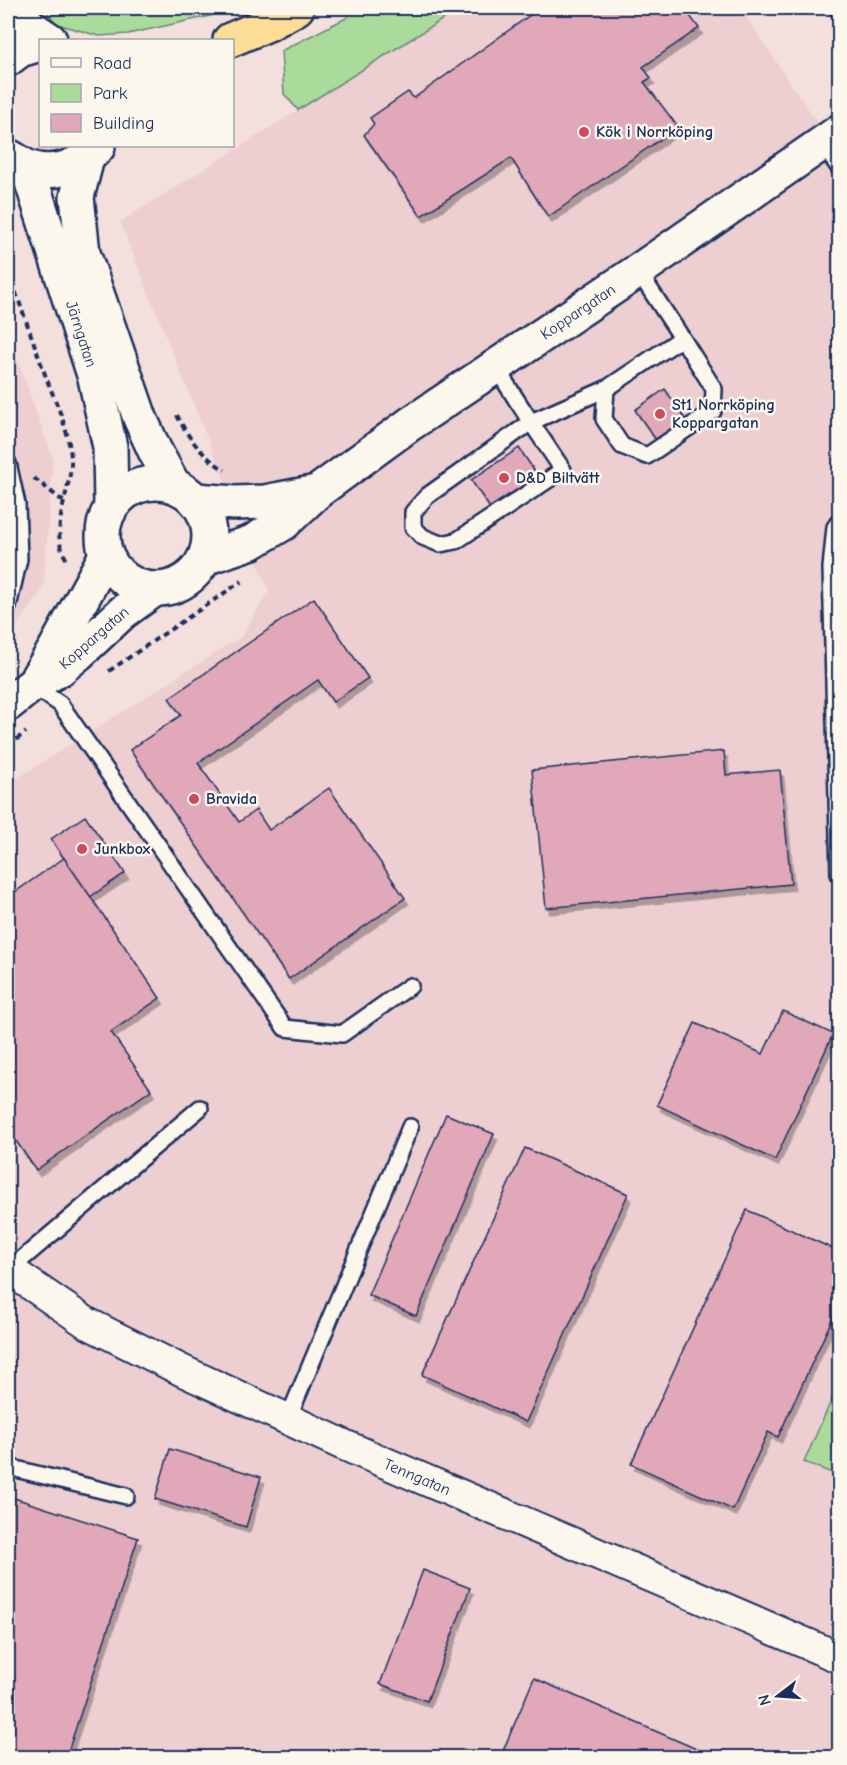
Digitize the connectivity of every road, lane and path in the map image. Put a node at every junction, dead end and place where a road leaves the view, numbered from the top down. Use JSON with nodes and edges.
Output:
{"nodes":[{"id":1,"x":12,"y":8,"type":"edge"},
{"id":2,"x":297,"y":8,"type":"edge"},
{"id":3,"x":837,"y":8,"type":"edge"},
{"id":4,"x":840,"y":12,"type":"edge"},
{"id":5,"x":48,"y":39,"type":"edge"},
{"id":6,"x":231,"y":39,"type":"edge"},
{"id":7,"x":39,"y":44,"type":"edge"},
{"id":8,"x":8,"y":59,"type":"edge"},
{"id":9,"x":831,"y":137,"type":"edge"},
{"id":10,"x":93,"y":152,"type":"edge"},
{"id":11,"x":17,"y":161,"type":"edge"},
{"id":12,"x":840,"y":169,"type":"edge"},
{"id":13,"x":638,"y":271,"type":"junction"},
{"id":14,"x":8,"y":272,"type":"edge"},
{"id":15,"x":682,"y":338,"type":"junction"},
{"id":16,"x":496,"y":367,"type":"junction"},
{"id":17,"x":606,"y":389,"type":"junction"},
{"id":18,"x":176,"y":414,"type":"dead end"},
{"id":19,"x":531,"y":422,"type":"junction"},
{"id":20,"x":8,"y":463,"type":"edge"},
{"id":21,"x":230,"y":472,"type":"dead end"},
{"id":22,"x":184,"y":492,"type":"junction"},
{"id":23,"x":317,"y":492,"type":"junction"},
{"id":24,"x":111,"y":507,"type":"junction"},
{"id":25,"x":840,"y":520,"type":"edge"},
{"id":26,"x":205,"y":558,"type":"junction"},
{"id":27,"x":98,"y":569,"type":"junction"},
{"id":28,"x":155,"y":589,"type":"junction"},
{"id":29,"x":8,"y":607,"type":"edge"},
{"id":30,"x":123,"y":612,"type":"junction"},
{"id":31,"x":155,"y":641,"type":"dead end"},
{"id":32,"x":20,"y":694,"type":"edge"},
{"id":33,"x":839,"y":874,"type":"edge"},
{"id":34,"x":410,"y":987,"type":"dead end"},
{"id":35,"x":200,"y":1108,"type":"dead end"},
{"id":36,"x":411,"y":1127,"type":"dead end"},
{"id":37,"x":8,"y":1270,"type":"edge"},
{"id":38,"x":288,"y":1419,"type":"junction"},
{"id":39,"x":8,"y":1467,"type":"edge"},
{"id":40,"x":126,"y":1496,"type":"dead end"},
{"id":41,"x":840,"y":1658,"type":"edge"}],
"edges":[{"from":1,"to":5,"type":"street"},
{"from":2,"to":6,"type":"highway"},
{"from":3,"to":4,"type":"lane"},
{"from":7,"to":8,"type":"street"},
{"from":9,"to":12,"type":"lane"},
{"from":9,"to":13,"type":"street","name":"Koppargatan"},
{"from":10,"to":11,"type":"street"},
{"from":10,"to":22,"type":"street","name":"Järngatan"},
{"from":11,"to":24,"type":"street","name":"Järngatan"},
{"from":13,"to":15,"type":"lane"},
{"from":13,"to":16,"type":"street","name":"Koppargatan"},
{"from":14,"to":27,"type":"path"},
{"from":15,"to":17,"type":"lane"},
{"from":15,"to":17,"type":"lane"},
{"from":16,"to":19,"type":"lane"},
{"from":16,"to":23,"type":"street","name":"Koppargatan"},
{"from":17,"to":19,"type":"lane"},
{"from":18,"to":21,"type":"path"},
{"from":19,"to":19,"type":"lane"},
{"from":20,"to":29,"type":"lane"},
{"from":22,"to":23,"type":"street","name":"Koppargatan"},
{"from":22,"to":24,"type":"street"},
{"from":22,"to":26,"type":"street"},
{"from":23,"to":26,"type":"street","name":"Koppargatan"},
{"from":24,"to":27,"type":"street"},
{"from":25,"to":33,"type":"lane"},
{"from":26,"to":28,"type":"street"},
{"from":27,"to":28,"type":"street"},
{"from":27,"to":32,"type":"street","name":"Koppargatan"},
{"from":28,"to":30,"type":"street","name":"Koppargatan"},
{"from":30,"to":31,"type":"path"},
{"from":30,"to":32,"type":"street","name":"Koppargatan"},
{"from":32,"to":34,"type":"lane"},
{"from":35,"to":37,"type":"lane"},
{"from":36,"to":38,"type":"lane"},
{"from":37,"to":38,"type":"street","name":"Tenngatan"},
{"from":38,"to":41,"type":"street","name":"Tenngatan"},
{"from":39,"to":40,"type":"lane"}]}
